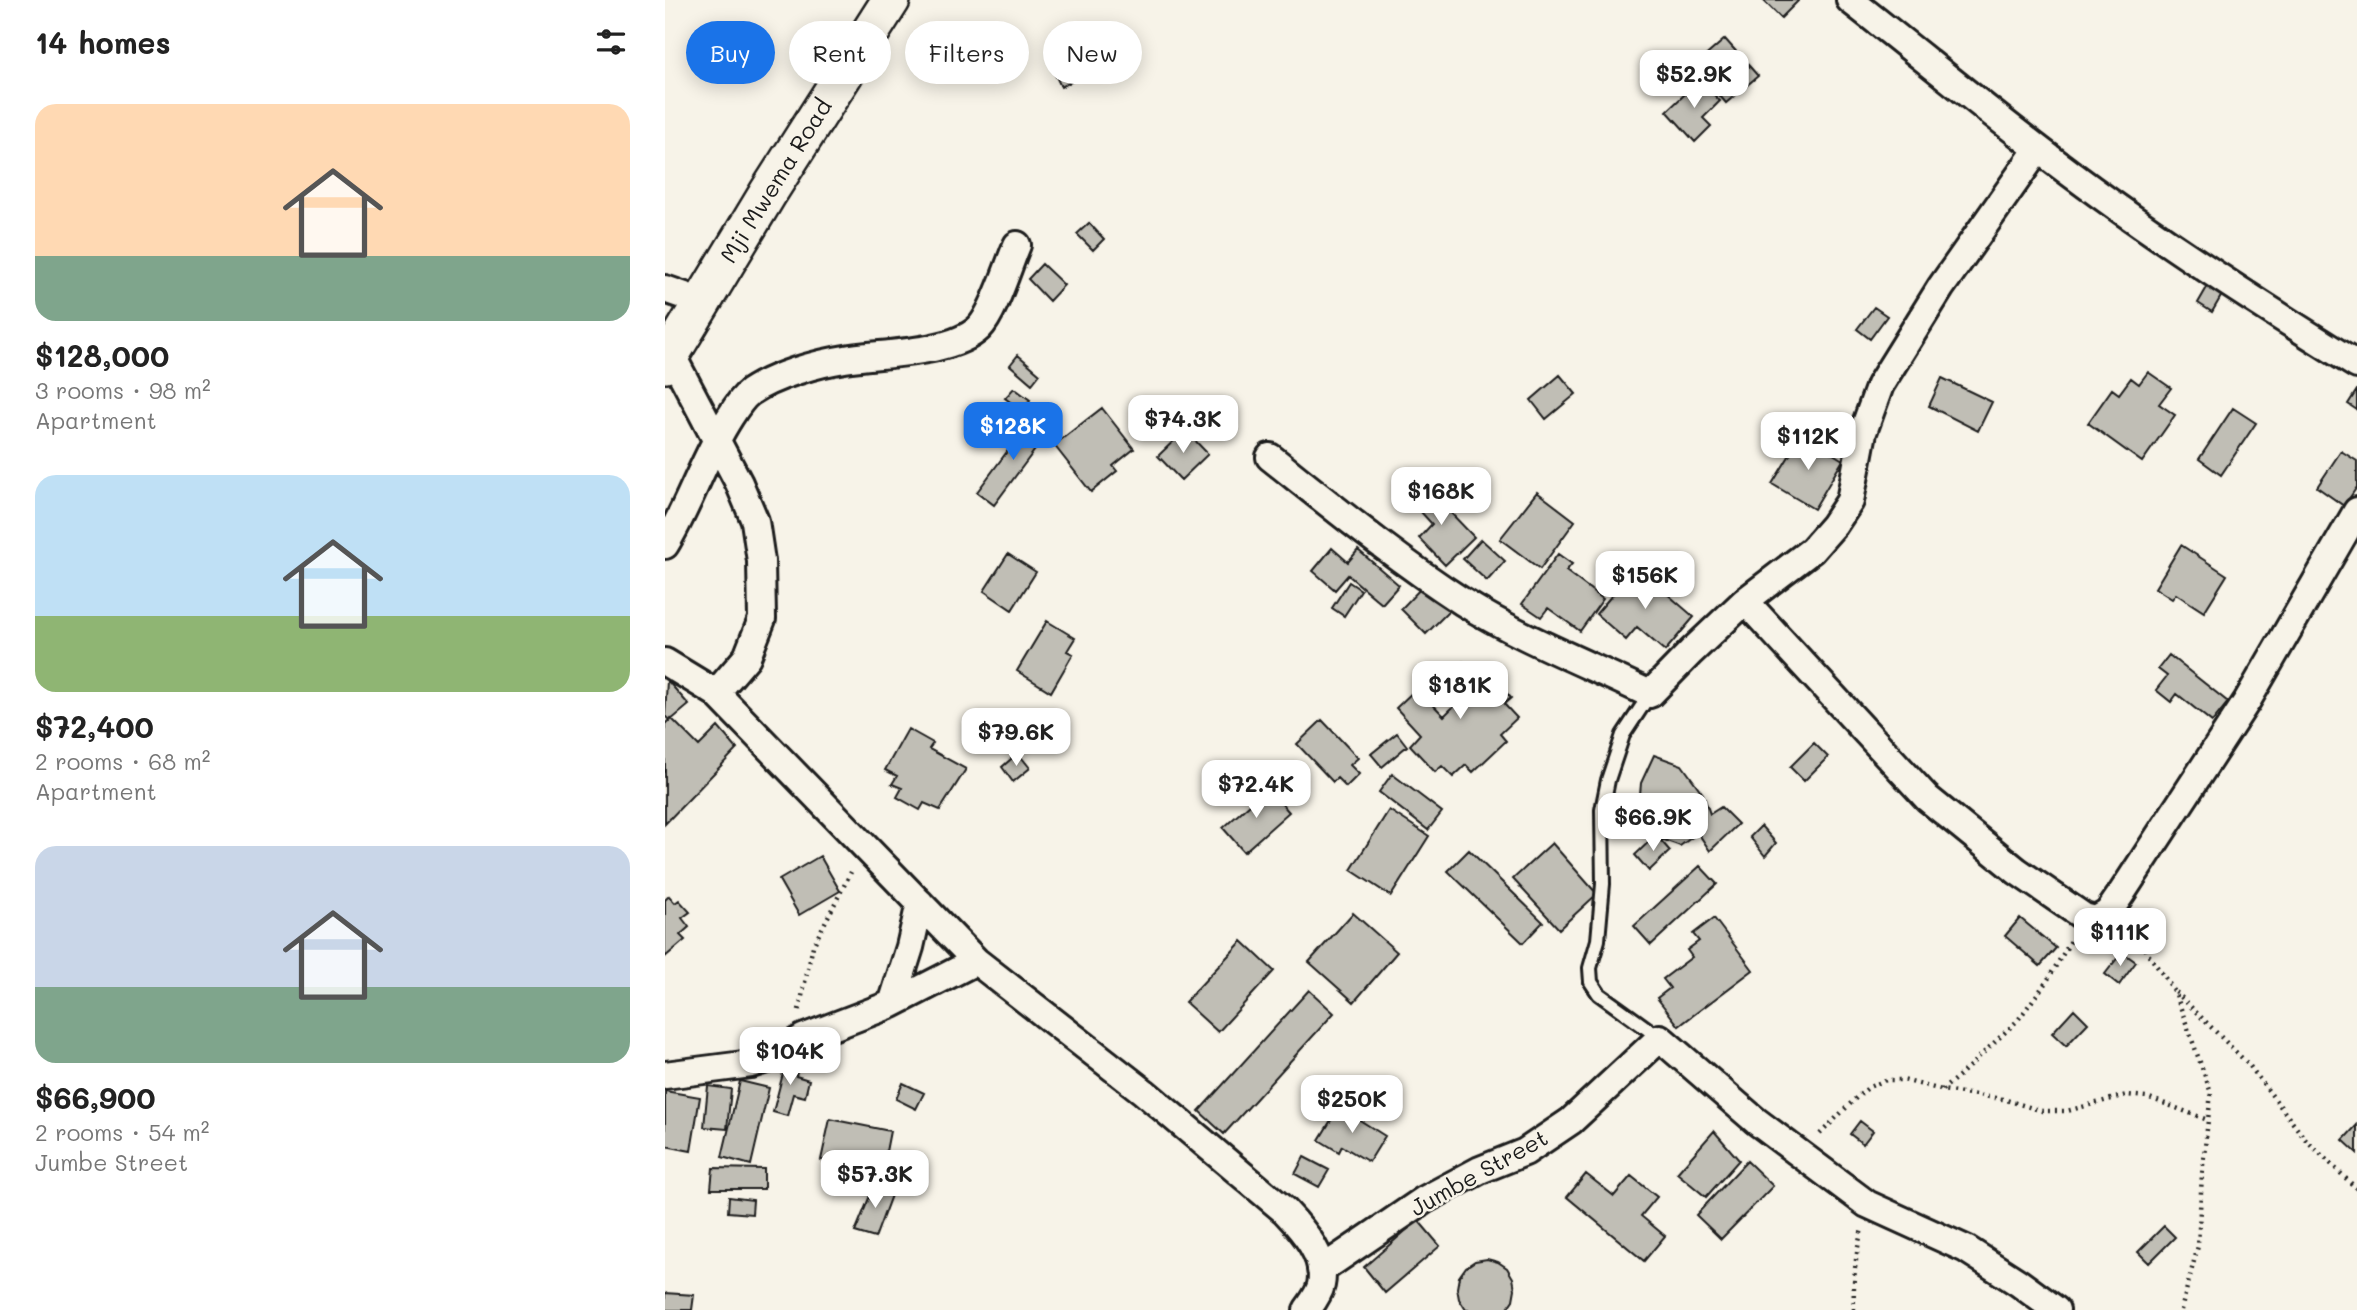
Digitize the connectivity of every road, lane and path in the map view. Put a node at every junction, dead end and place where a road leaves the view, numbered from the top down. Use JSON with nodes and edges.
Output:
{"nodes":[{"id":1,"x":891,"y":0,"type":"edge"},
{"id":2,"x":1850,"y":0,"type":"edge"},
{"id":3,"x":2038,"y":149,"type":"junction"},
{"id":4,"x":1017,"y":245,"type":"dead end"},
{"id":5,"x":665,"y":289,"type":"edge"},
{"id":6,"x":702,"y":302,"type":"junction"},
{"id":7,"x":668,"y":359,"type":"edge"},
{"id":8,"x":2357,"y":365,"type":"edge"},
{"id":9,"x":716,"y":439,"type":"junction"},
{"id":10,"x":1271,"y":457,"type":"dead end"},
{"id":11,"x":2357,"y":511,"type":"edge"},
{"id":12,"x":665,"y":545,"type":"edge"},
{"id":13,"x":1745,"y":601,"type":"junction"},
{"id":14,"x":665,"y":662,"type":"edge"},
{"id":15,"x":716,"y":693,"type":"junction"},
{"id":16,"x":1650,"y":694,"type":"junction"},
{"id":17,"x":865,"y":846,"type":"junction"},
{"id":18,"x":2121,"y":894,"type":"junction"},
{"id":19,"x":920,"y":903,"type":"junction"},
{"id":20,"x":2084,"y":917,"type":"junction"},
{"id":21,"x":976,"y":961,"type":"junction"},
{"id":22,"x":2175,"y":992,"type":"junction"},
{"id":23,"x":892,"y":1004,"type":"junction"},
{"id":24,"x":1660,"y":1038,"type":"junction"},
{"id":25,"x":785,"y":1047,"type":"junction"},
{"id":26,"x":665,"y":1075,"type":"edge"},
{"id":27,"x":1942,"y":1090,"type":"junction"},
{"id":28,"x":2208,"y":1120,"type":"junction"},
{"id":29,"x":1791,"y":1147,"type":"junction"},
{"id":30,"x":2357,"y":1189,"type":"edge"},
{"id":31,"x":1867,"y":1204,"type":"junction"},
{"id":32,"x":1321,"y":1270,"type":"junction"},
{"id":33,"x":1307,"y":1310,"type":"edge"},
{"id":34,"x":1854,"y":1310,"type":"edge"},
{"id":35,"x":2056,"y":1310,"type":"edge"},
{"id":36,"x":2181,"y":1310,"type":"edge"}],
"edges":[{"from":1,"to":6,"type":"main road","name":"Mji Mwema Road"},
{"from":2,"to":3,"type":"street"},
{"from":3,"to":8,"type":"street"},
{"from":3,"to":13,"type":"street"},
{"from":4,"to":9,"type":"street"},
{"from":5,"to":6,"type":"street"},
{"from":6,"to":7,"type":"main road","name":"Mji Mwema Road"},
{"from":7,"to":9,"type":"street"},
{"from":9,"to":12,"type":"street"},
{"from":9,"to":15,"type":"street"},
{"from":10,"to":16,"type":"street"},
{"from":11,"to":18,"type":"street"},
{"from":13,"to":16,"type":"street"},
{"from":13,"to":20,"type":"street"},
{"from":14,"to":15,"type":"street"},
{"from":15,"to":17,"type":"street"},
{"from":16,"to":24,"type":"lane"},
{"from":17,"to":19,"type":"street"},
{"from":17,"to":25,"type":"path"},
{"from":18,"to":20,"type":"street"},
{"from":18,"to":22,"type":"path"},
{"from":19,"to":21,"type":"street"},
{"from":19,"to":23,"type":"street"},
{"from":20,"to":27,"type":"path"},
{"from":21,"to":23,"type":"street"},
{"from":21,"to":32,"type":"street"},
{"from":22,"to":28,"type":"path"},
{"from":22,"to":30,"type":"path"},
{"from":23,"to":25,"type":"street"},
{"from":24,"to":29,"type":"street"},
{"from":24,"to":32,"type":"street","name":"Jumbe Street"},
{"from":25,"to":26,"type":"street"},
{"from":27,"to":28,"type":"path"},
{"from":27,"to":29,"type":"path"},
{"from":28,"to":36,"type":"path"},
{"from":29,"to":31,"type":"street"},
{"from":31,"to":34,"type":"path"},
{"from":31,"to":35,"type":"street"},
{"from":32,"to":33,"type":"street"}]}
